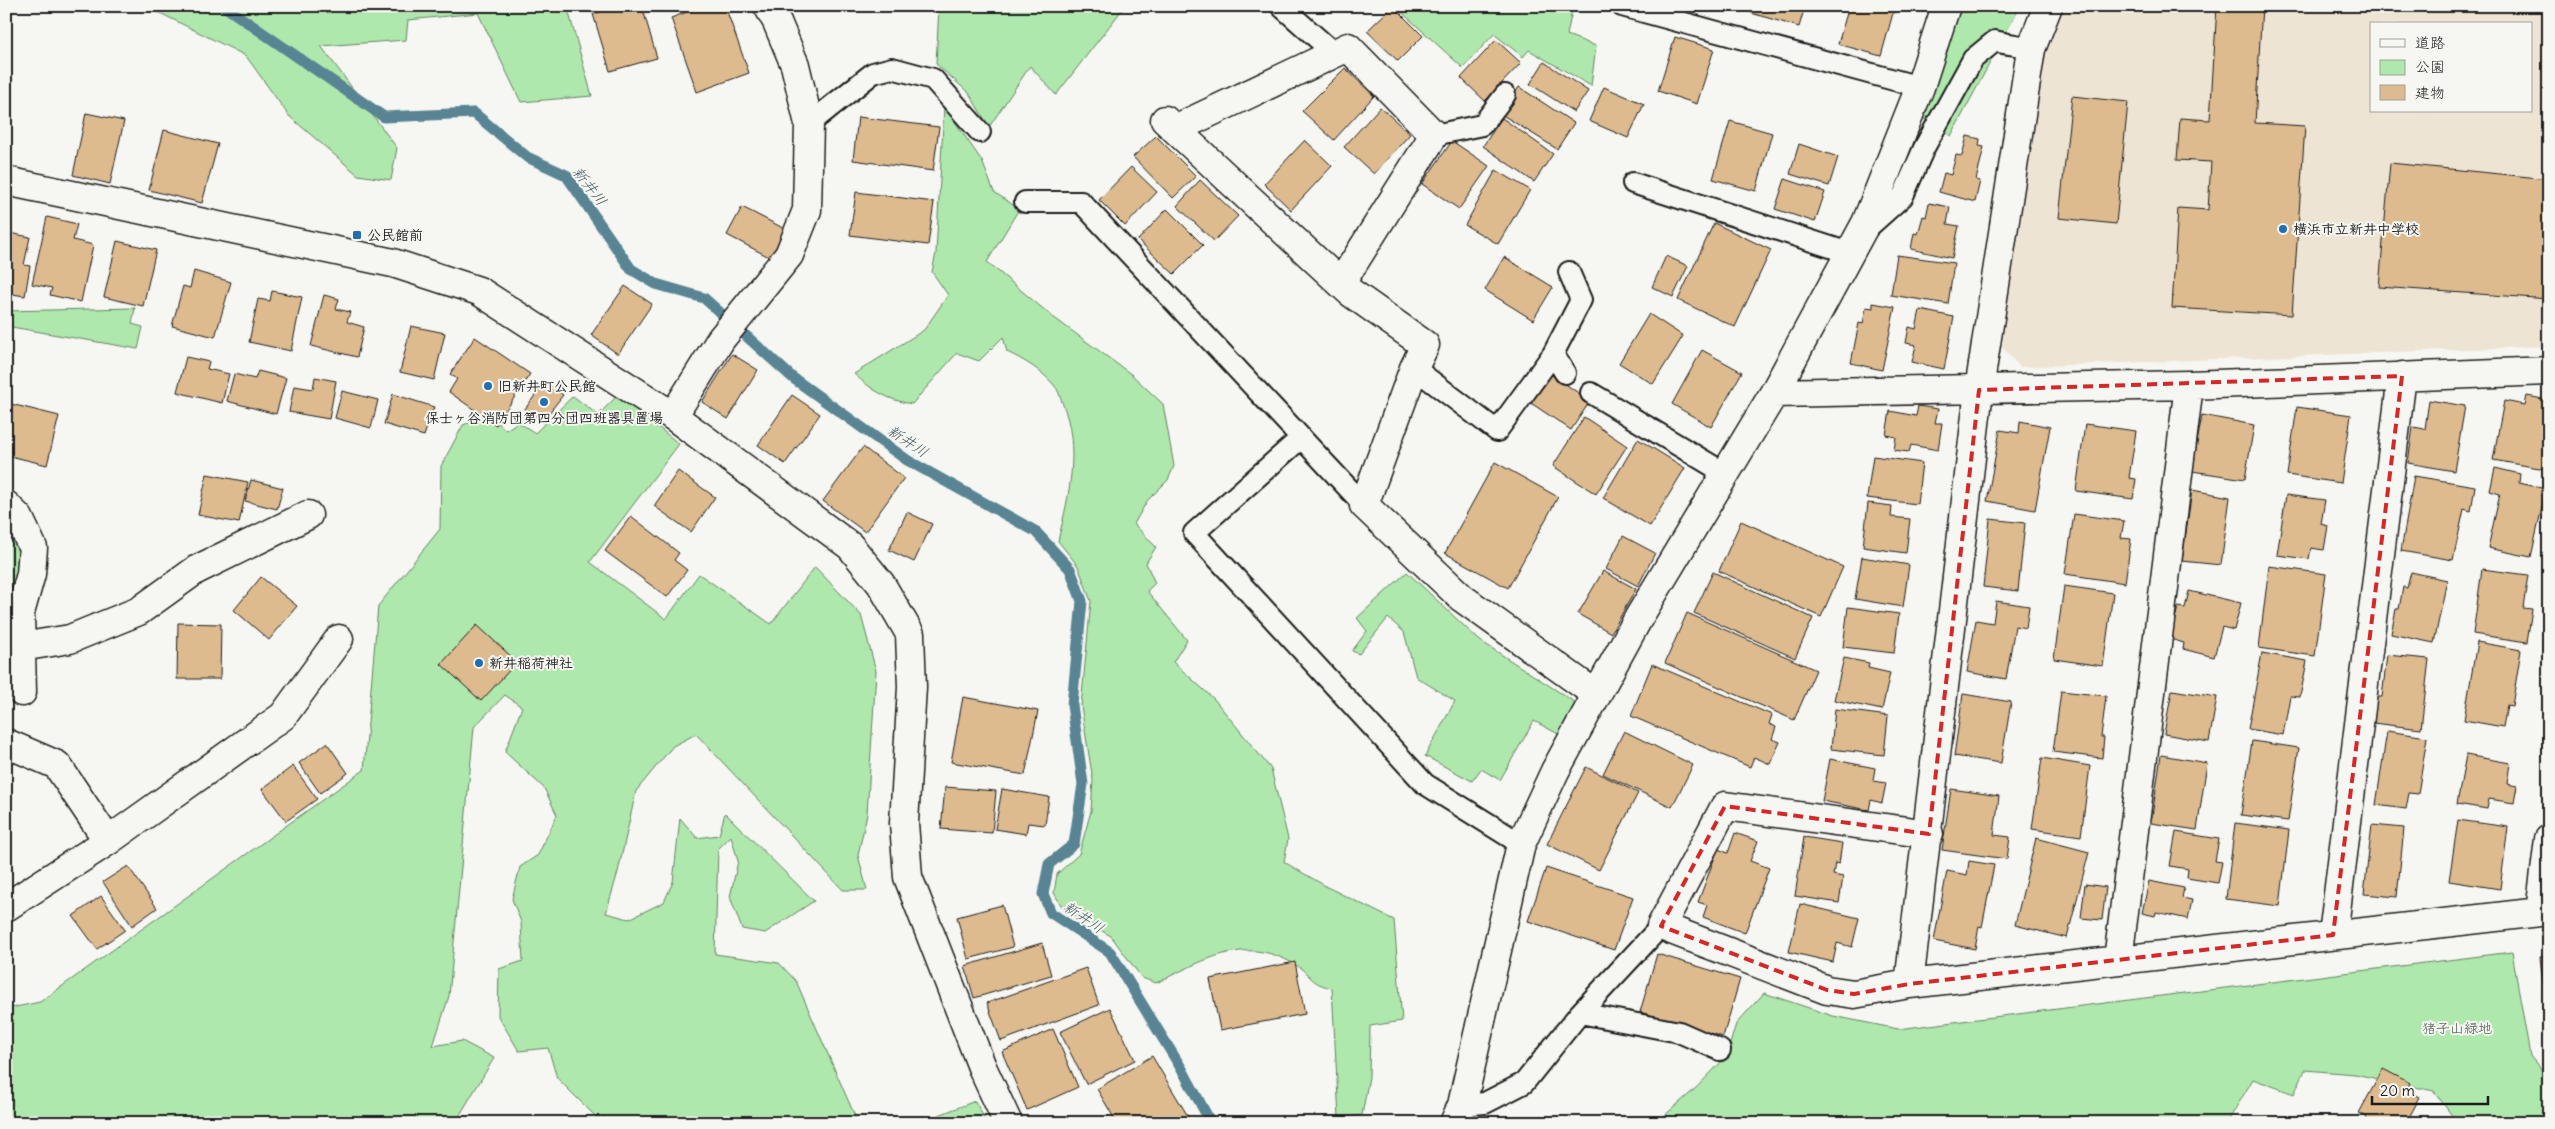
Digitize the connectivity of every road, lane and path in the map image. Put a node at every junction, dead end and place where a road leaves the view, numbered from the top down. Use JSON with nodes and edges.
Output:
{"nodes":[{"id":1,"x":768,"y":6,"type":"edge"},
{"id":2,"x":1281,"y":6,"type":"edge"},
{"id":3,"x":1622,"y":6,"type":"edge"},
{"id":4,"x":1946,"y":6,"type":"edge"},
{"id":5,"x":2048,"y":6,"type":"edge"},
{"id":6,"x":2031,"y":49,"type":"junction"},
{"id":7,"x":1335,"y":54,"type":"junction"},
{"id":8,"x":1920,"y":87,"type":"junction"},
{"id":9,"x":1505,"y":95,"type":"dead end"},
{"id":10,"x":809,"y":124,"type":"junction"},
{"id":11,"x":980,"y":132,"type":"dead end"},
{"id":12,"x":1434,"y":136,"type":"junction"},
{"id":13,"x":6,"y":181,"type":"edge"},
{"id":14,"x":1633,"y":183,"type":"dead end"},
{"id":15,"x":1025,"y":202,"type":"dead end"},
{"id":16,"x":1854,"y":244,"type":"junction"},
{"id":17,"x":1569,"y":272,"type":"dead end"},
{"id":18,"x":1340,"y":283,"type":"junction"},
{"id":19,"x":1552,"y":354,"type":"junction"},
{"id":20,"x":1414,"y":368,"type":"junction"},
{"id":21,"x":2549,"y":371,"type":"edge"},
{"id":22,"x":1565,"y":373,"type":"dead end"},
{"id":23,"x":2402,"y":376,"type":"junction"},
{"id":24,"x":2189,"y":385,"type":"junction"},
{"id":25,"x":1979,"y":390,"type":"junction"},
{"id":26,"x":1591,"y":393,"type":"dead end"},
{"id":27,"x":1774,"y":394,"type":"junction"},
{"id":28,"x":673,"y":416,"type":"junction"},
{"id":29,"x":1301,"y":438,"type":"junction"},
{"id":30,"x":1726,"y":474,"type":"junction"},
{"id":31,"x":6,"y":505,"type":"edge"},
{"id":32,"x":1364,"y":505,"type":"junction"},
{"id":33,"x":308,"y":515,"type":"dead end"},
{"id":34,"x":339,"y":639,"type":"dead end"},
{"id":35,"x":21,"y":647,"type":"junction"},
{"id":36,"x":22,"y":692,"type":"dead end"},
{"id":37,"x":1597,"y":695,"type":"junction"},
{"id":38,"x":6,"y":742,"type":"edge"},
{"id":39,"x":1929,"y":834,"type":"junction"},
{"id":40,"x":2549,"y":839,"type":"edge"},
{"id":41,"x":108,"y":841,"type":"junction"},
{"id":42,"x":1521,"y":844,"type":"junction"},
{"id":43,"x":6,"y":907,"type":"edge"},
{"id":44,"x":2545,"y":911,"type":"edge"},
{"id":45,"x":1661,"y":926,"type":"junction"},
{"id":46,"x":2333,"y":936,"type":"junction"},
{"id":47,"x":2118,"y":960,"type":"junction"},
{"id":48,"x":1909,"y":984,"type":"junction"},
{"id":49,"x":1580,"y":1013,"type":"junction"},
{"id":50,"x":1720,"y":1050,"type":"dead end"},
{"id":51,"x":1458,"y":1114,"type":"edge"},
{"id":52,"x":1008,"y":1123,"type":"edge"}],
"edges":[{"from":1,"to":10,"type":"street"},
{"from":2,"to":7,"type":"lane"},
{"from":3,"to":8,"type":"lane"},
{"from":4,"to":8,"type":"street"},
{"from":5,"to":6,"type":"street"},
{"from":6,"to":16,"type":"lane"},
{"from":6,"to":25,"type":"street"},
{"from":7,"to":12,"type":"street"},
{"from":7,"to":18,"type":"street"},
{"from":8,"to":16,"type":"street"},
{"from":9,"to":12,"type":"lane"},
{"from":10,"to":11,"type":"lane"},
{"from":10,"to":28,"type":"street"},
{"from":12,"to":18,"type":"street"},
{"from":13,"to":28,"type":"street"},
{"from":14,"to":16,"type":"lane"},
{"from":15,"to":29,"type":"lane"},
{"from":16,"to":27,"type":"street"},
{"from":17,"to":19,"type":"lane"},
{"from":18,"to":20,"type":"street"},
{"from":19,"to":20,"type":"lane"},
{"from":19,"to":22,"type":"lane"},
{"from":20,"to":32,"type":"street"},
{"from":21,"to":23,"type":"street"},
{"from":23,"to":24,"type":"street"},
{"from":23,"to":46,"type":"street"},
{"from":24,"to":25,"type":"street"},
{"from":24,"to":47,"type":"street"},
{"from":25,"to":27,"type":"street"},
{"from":25,"to":39,"type":"street"},
{"from":26,"to":30,"type":"lane"},
{"from":27,"to":30,"type":"street"},
{"from":28,"to":52,"type":"street"},
{"from":29,"to":32,"type":"lane"},
{"from":29,"to":42,"type":"lane"},
{"from":30,"to":37,"type":"street"},
{"from":31,"to":35,"type":"street"},
{"from":32,"to":37,"type":"street"},
{"from":33,"to":35,"type":"street"},
{"from":34,"to":41,"type":"street"},
{"from":35,"to":36,"type":"street"},
{"from":37,"to":42,"type":"street"},
{"from":38,"to":41,"type":"street"},
{"from":39,"to":45,"type":"street"},
{"from":39,"to":48,"type":"street"},
{"from":40,"to":44,"type":"street"},
{"from":41,"to":43,"type":"street"},
{"from":42,"to":51,"type":"street"},
{"from":44,"to":46,"type":"street"},
{"from":45,"to":48,"type":"street"},
{"from":45,"to":49,"type":"lane"},
{"from":46,"to":47,"type":"street"},
{"from":47,"to":48,"type":"street"},
{"from":49,"to":50,"type":"lane"},
{"from":49,"to":51,"type":"lane"}]}
